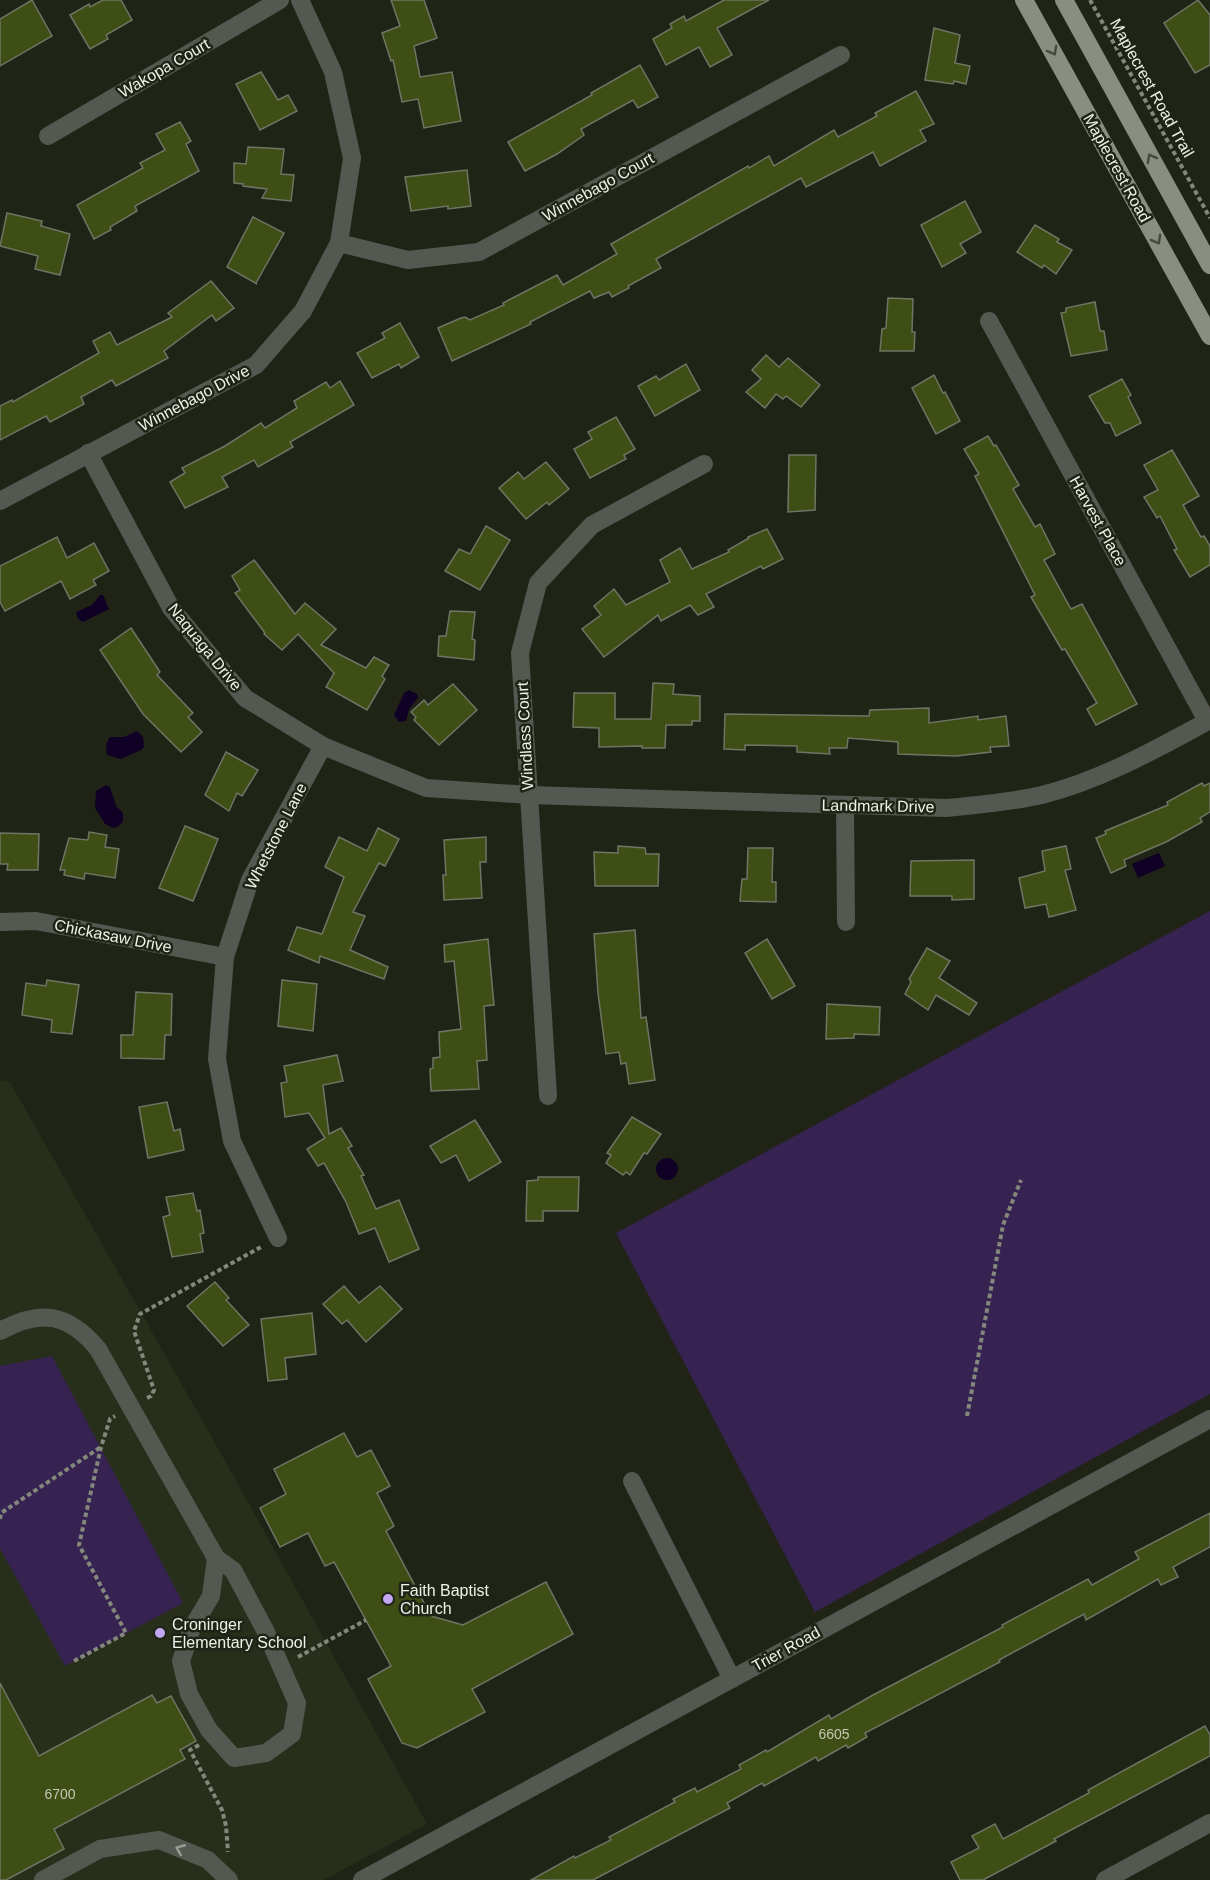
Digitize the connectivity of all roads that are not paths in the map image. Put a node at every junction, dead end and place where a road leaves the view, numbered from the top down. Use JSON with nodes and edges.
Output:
{"nodes":[{"id":1,"x":280,"y":0,"type":"edge"},
{"id":2,"x":300,"y":0,"type":"edge"},
{"id":3,"x":1024,"y":0,"type":"edge"},
{"id":4,"x":1064,"y":0,"type":"edge"},
{"id":5,"x":841,"y":55,"type":"dead end"},
{"id":6,"x":48,"y":136,"type":"dead end"},
{"id":7,"x":339,"y":243,"type":"junction"},
{"id":8,"x":1210,"y":265,"type":"edge"},
{"id":9,"x":989,"y":321,"type":"dead end"},
{"id":10,"x":1210,"y":336,"type":"edge"},
{"id":11,"x":88,"y":453,"type":"junction"},
{"id":12,"x":704,"y":465,"type":"dead end"},
{"id":13,"x":0,"y":501,"type":"edge"},
{"id":14,"x":1209,"y":720,"type":"edge"},
{"id":15,"x":323,"y":746,"type":"junction"},
{"id":16,"x":529,"y":795,"type":"junction"},
{"id":17,"x":845,"y":806,"type":"junction"},
{"id":18,"x":0,"y":922,"type":"edge"},
{"id":19,"x":846,"y":922,"type":"dead end"},
{"id":20,"x":225,"y":957,"type":"junction"},
{"id":21,"x":548,"y":1096,"type":"dead end"},
{"id":22,"x":278,"y":1238,"type":"road end"},
{"id":23,"x":0,"y":1331,"type":"edge"},
{"id":24,"x":1210,"y":1419,"type":"edge"},
{"id":25,"x":632,"y":1481,"type":"dead end"},
{"id":26,"x":216,"y":1558,"type":"junction"},
{"id":27,"x":732,"y":1679,"type":"junction"},
{"id":28,"x":1210,"y":1823,"type":"edge"},
{"id":29,"x":43,"y":1880,"type":"edge"},
{"id":30,"x":228,"y":1880,"type":"edge"},
{"id":31,"x":362,"y":1880,"type":"edge"},
{"id":32,"x":1105,"y":1880,"type":"edge"}],
"edges":[{"from":1,"to":6,"type":"street","name":"Wakopa Court"},
{"from":2,"to":7,"type":"street","name":"Winnebago Drive"},
{"from":3,"to":10,"type":"main road","name":"Maplecrest Road","one_way":true},
{"from":8,"to":4,"type":"main road","one_way":true},
{"from":5,"to":7,"type":"street","name":"Winnebago Court"},
{"from":7,"to":11,"type":"street","name":"Winnebago Drive"},
{"from":9,"to":14,"type":"street","name":"Harvest Place"},
{"from":11,"to":13,"type":"street","name":"Winnebago Drive"},
{"from":11,"to":15,"type":"street","name":"Naquaga Drive"},
{"from":12,"to":16,"type":"street","name":"Windlass Court"},
{"from":14,"to":17,"type":"street","name":"Landmark Drive"},
{"from":15,"to":16,"type":"street","name":"Naquaga Drive"},
{"from":15,"to":20,"type":"street","name":"Whetstone Lane"},
{"from":16,"to":17,"type":"street","name":"Landmark Drive"},
{"from":16,"to":21,"type":"street","name":"Windlass Court"},
{"from":17,"to":19,"type":"street"},
{"from":18,"to":20,"type":"street","name":"Chickasaw Drive"},
{"from":20,"to":22,"type":"street","name":"Whetstone Lane"},
{"from":23,"to":26,"type":"street"},
{"from":24,"to":27,"type":"street","name":"Trier Road"},
{"from":25,"to":27,"type":"street"},
{"from":26,"to":26,"type":"street"},
{"from":27,"to":31,"type":"street","name":"Trier Road"},
{"from":28,"to":32,"type":"street"},
{"from":30,"to":29,"type":"street","one_way":true}]}
